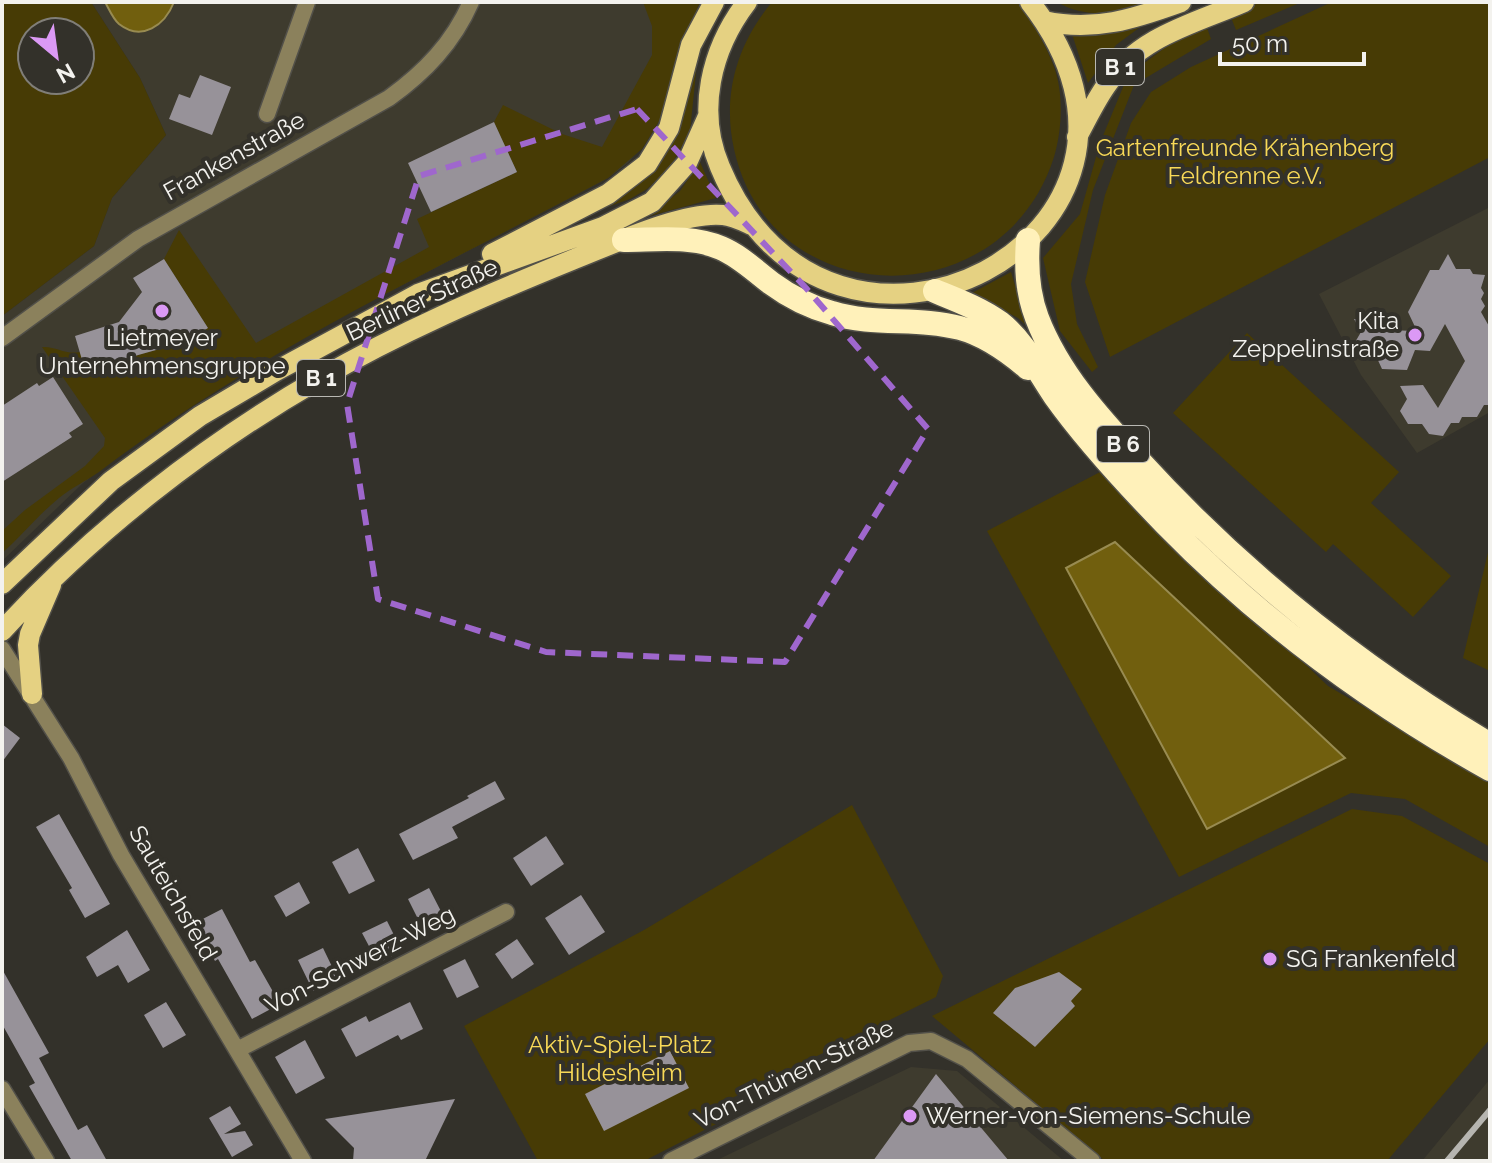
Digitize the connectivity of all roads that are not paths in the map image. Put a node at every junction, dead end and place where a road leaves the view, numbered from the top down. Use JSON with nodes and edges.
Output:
{"nodes":[{"id":1,"x":307,"y":2,"type":"edge"},
{"id":2,"x":471,"y":2,"type":"edge"},
{"id":3,"x":714,"y":2,"type":"edge"},
{"id":4,"x":747,"y":2,"type":"edge"},
{"id":5,"x":1030,"y":2,"type":"edge"},
{"id":6,"x":1180,"y":2,"type":"edge"},
{"id":7,"x":1235,"y":6,"type":"edge"},
{"id":8,"x":1044,"y":21,"type":"junction"},
{"id":9,"x":267,"y":114,"type":"dead end"},
{"id":10,"x":708,"y":116,"type":"junction"},
{"id":11,"x":1077,"y":137,"type":"junction"},
{"id":12,"x":752,"y":225,"type":"junction"},
{"id":13,"x":624,"y":240,"type":"junction"},
{"id":14,"x":1028,"y":240,"type":"junction"},
{"id":15,"x":935,"y":291,"type":"junction"},
{"id":16,"x":418,"y":294,"type":"junction"},
{"id":17,"x":2,"y":338,"type":"edge"},
{"id":18,"x":1055,"y":396,"type":"junction"},
{"id":19,"x":24,"y":562,"type":"junction"},
{"id":20,"x":2,"y":568,"type":"edge"},
{"id":21,"x":55,"y":578,"type":"junction"},
{"id":22,"x":2,"y":584,"type":"edge"},
{"id":23,"x":2,"y":631,"type":"edge"},
{"id":24,"x":2,"y":649,"type":"edge"},
{"id":25,"x":8,"y":668,"type":"edge"},
{"id":26,"x":32,"y":694,"type":"junction"},
{"id":27,"x":1490,"y":745,"type":"edge"},
{"id":28,"x":1490,"y":769,"type":"edge"},
{"id":29,"x":506,"y":912,"type":"dead end"},
{"id":30,"x":237,"y":1050,"type":"junction"},
{"id":31,"x":2,"y":1089,"type":"edge"},
{"id":32,"x":46,"y":1161,"type":"edge"},
{"id":33,"x":303,"y":1161,"type":"edge"},
{"id":34,"x":671,"y":1161,"type":"edge"},
{"id":35,"x":1092,"y":1161,"type":"edge"}],
"edges":[{"from":1,"to":9,"type":"street","name":"Frankenstraße"},
{"from":2,"to":17,"type":"street","name":"Frankenstraße"},
{"from":3,"to":16,"type":"main road"},
{"from":4,"to":10,"type":"main road"},
{"from":5,"to":8,"type":"main road"},
{"from":6,"to":8,"type":"main road","number":"B 1"},
{"from":7,"to":11,"type":"main road","number":"B 1"},
{"from":8,"to":11,"type":"main road"},
{"from":10,"to":12,"type":"main road"},
{"from":10,"to":16,"type":"main road","name":"Berliner Straße","number":"B 1"},
{"from":11,"to":14,"type":"main road"},
{"from":12,"to":13,"type":"main road","name":"Berliner Straße","number":"B 1"},
{"from":12,"to":15,"type":"main road"},
{"from":13,"to":18,"type":"highway"},
{"from":13,"to":21,"type":"main road","name":"Berliner Straße","number":"B 1"},
{"from":14,"to":15,"type":"main road"},
{"from":14,"to":27,"type":"highway","number":"B 6"},
{"from":15,"to":18,"type":"highway","number":"B 6"},
{"from":16,"to":19,"type":"main road","name":"Berliner Straße","number":"B 1"},
{"from":18,"to":28,"type":"highway","number":"B 6"},
{"from":19,"to":20,"type":"main road"},
{"from":19,"to":22,"type":"main road","name":"Berliner Straße","number":"B 1"},
{"from":21,"to":23,"type":"main road","name":"Berliner Straße","number":"B 1"},
{"from":21,"to":26,"type":"main road"},
{"from":24,"to":25,"type":"street","name":"Sauteichsfeld"},
{"from":25,"to":26,"type":"street","name":"Sauteichsfeld"},
{"from":26,"to":30,"type":"street","name":"Sauteichsfeld"},
{"from":29,"to":30,"type":"street","name":"Von-Schwerz-Weg"},
{"from":30,"to":33,"type":"street","name":"Sauteichsfeld"},
{"from":31,"to":32,"type":"street"},
{"from":34,"to":35,"type":"street","name":"Von-Thünen-Straße"}]}
